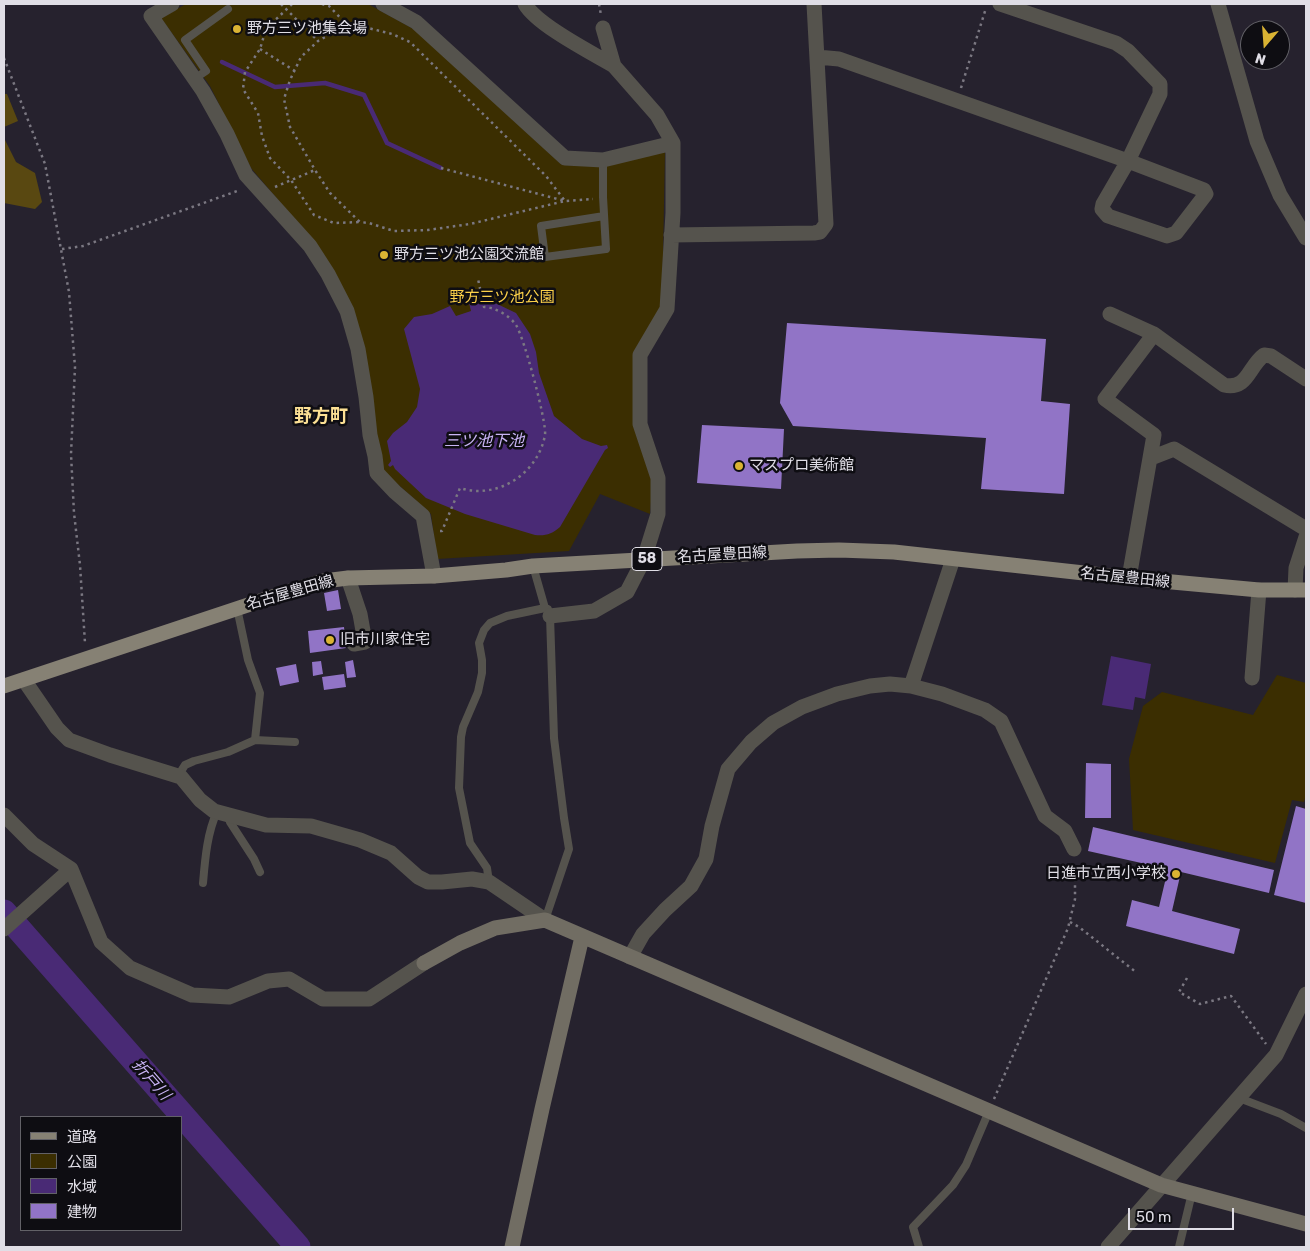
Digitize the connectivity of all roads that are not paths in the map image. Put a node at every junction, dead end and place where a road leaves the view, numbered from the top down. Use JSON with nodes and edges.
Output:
{"nodes":[{"id":1,"x":172,"y":4,"type":"edge"},
{"id":2,"x":383,"y":4,"type":"edge"},
{"id":3,"x":525,"y":4,"type":"edge"},
{"id":4,"x":814,"y":4,"type":"edge"},
{"id":5,"x":1000,"y":4,"type":"edge"},
{"id":6,"x":1218,"y":4,"type":"edge"},
{"id":7,"x":228,"y":9,"type":"dead end"},
{"id":8,"x":603,"y":28,"type":"dead end"},
{"id":9,"x":817,"y":57,"type":"junction"},
{"id":10,"x":614,"y":66,"type":"junction"},
{"id":11,"x":194,"y":79,"type":"junction"},
{"id":12,"x":673,"y":143,"type":"junction"},
{"id":13,"x":603,"y":160,"type":"junction"},
{"id":14,"x":1128,"y":161,"type":"junction"},
{"id":15,"x":604,"y":216,"type":"junction"},
{"id":16,"x":671,"y":234,"type":"junction"},
{"id":17,"x":1306,"y":238,"type":"edge"},
{"id":18,"x":1110,"y":314,"type":"dead end"},
{"id":19,"x":1154,"y":334,"type":"junction"},
{"id":20,"x":1306,"y":379,"type":"edge"},
{"id":21,"x":1151,"y":458,"type":"junction"},
{"id":22,"x":1306,"y":529,"type":"edge"},
{"id":23,"x":1306,"y":537,"type":"edge"},
{"id":24,"x":644,"y":559,"type":"junction"},
{"id":25,"x":953,"y":559,"type":"junction"},
{"id":26,"x":533,"y":566,"type":"junction"},
{"id":27,"x":434,"y":576,"type":"junction"},
{"id":28,"x":348,"y":578,"type":"junction"},
{"id":29,"x":1130,"y":578,"type":"junction"},
{"id":30,"x":1259,"y":590,"type":"junction"},
{"id":31,"x":1301,"y":590,"type":"edge"},
{"id":32,"x":237,"y":608,"type":"junction"},
{"id":33,"x":547,"y":612,"type":"junction"},
{"id":34,"x":354,"y":644,"type":"dead end"},
{"id":35,"x":1252,"y":678,"type":"dead end"},
{"id":36,"x":24,"y":680,"type":"junction"},
{"id":37,"x":4,"y":686,"type":"edge"},
{"id":38,"x":911,"y":686,"type":"junction"},
{"id":39,"x":256,"y":740,"type":"junction"},
{"id":40,"x":295,"y":742,"type":"dead end"},
{"id":41,"x":178,"y":776,"type":"junction"},
{"id":42,"x":223,"y":814,"type":"junction"},
{"id":43,"x":4,"y":815,"type":"edge"},
{"id":44,"x":1074,"y":849,"type":"road end"},
{"id":45,"x":71,"y":869,"type":"junction"},
{"id":46,"x":260,"y":872,"type":"dead end"},
{"id":47,"x":489,"y":882,"type":"junction"},
{"id":48,"x":203,"y":883,"type":"dead end"},
{"id":49,"x":546,"y":920,"type":"junction"},
{"id":50,"x":4,"y":929,"type":"edge"},
{"id":51,"x":582,"y":936,"type":"junction"},
{"id":52,"x":630,"y":956,"type":"junction"},
{"id":53,"x":1306,"y":994,"type":"edge"},
{"id":54,"x":1239,"y":1098,"type":"junction"},
{"id":55,"x":989,"y":1112,"type":"junction"},
{"id":56,"x":1306,"y":1128,"type":"edge"},
{"id":57,"x":1161,"y":1185,"type":"junction"},
{"id":58,"x":1192,"y":1193,"type":"junction"},
{"id":59,"x":1306,"y":1224,"type":"edge"},
{"id":60,"x":512,"y":1247,"type":"edge"},
{"id":61,"x":919,"y":1247,"type":"edge"},
{"id":62,"x":1108,"y":1247,"type":"edge"},
{"id":63,"x":1179,"y":1247,"type":"edge"}],
"edges":[{"from":1,"to":11,"type":"street"},
{"from":2,"to":13,"type":"street"},
{"from":3,"to":10,"type":"street"},
{"from":4,"to":9,"type":"street"},
{"from":5,"to":14,"type":"street"},
{"from":6,"to":17,"type":"street"},
{"from":7,"to":11,"type":"lane"},
{"from":8,"to":10,"type":"street"},
{"from":9,"to":14,"type":"street"},
{"from":9,"to":16,"type":"street"},
{"from":10,"to":12,"type":"street"},
{"from":11,"to":27,"type":"street"},
{"from":12,"to":13,"type":"street"},
{"from":12,"to":16,"type":"street"},
{"from":13,"to":15,"type":"lane"},
{"from":14,"to":14,"type":"street"},
{"from":15,"to":15,"type":"lane"},
{"from":16,"to":24,"type":"street"},
{"from":18,"to":19,"type":"street"},
{"from":19,"to":20,"type":"street"},
{"from":19,"to":21,"type":"street"},
{"from":21,"to":22,"type":"street"},
{"from":21,"to":29,"type":"street"},
{"from":23,"to":31,"type":"street"},
{"from":24,"to":25,"type":"main road","name":"名古屋豊田線","number":"58"},
{"from":24,"to":26,"type":"main road","name":"名古屋豊田線","number":"58"},
{"from":24,"to":33,"type":"street"},
{"from":25,"to":29,"type":"main road","name":"名古屋豊田線","number":"58"},
{"from":25,"to":38,"type":"street"},
{"from":26,"to":27,"type":"main road","name":"名古屋豊田線","number":"58"},
{"from":26,"to":33,"type":"lane"},
{"from":27,"to":28,"type":"main road","name":"名古屋豊田線","number":"58"},
{"from":28,"to":32,"type":"main road","name":"名古屋豊田線","number":"58"},
{"from":28,"to":34,"type":"street"},
{"from":29,"to":30,"type":"main road","name":"名古屋豊田線","number":"58"},
{"from":30,"to":31,"type":"main road","name":"名古屋豊田線","number":"58"},
{"from":30,"to":35,"type":"street"},
{"from":32,"to":36,"type":"main road","name":"名古屋豊田線","number":"58"},
{"from":32,"to":39,"type":"lane"},
{"from":33,"to":47,"type":"lane"},
{"from":33,"to":49,"type":"lane"},
{"from":36,"to":37,"type":"main road","name":"名古屋豊田線","number":"58"},
{"from":36,"to":41,"type":"street"},
{"from":38,"to":44,"type":"street"},
{"from":38,"to":52,"type":"street"},
{"from":39,"to":40,"type":"lane"},
{"from":39,"to":41,"type":"lane"},
{"from":41,"to":42,"type":"street"},
{"from":42,"to":46,"type":"lane"},
{"from":42,"to":47,"type":"street"},
{"from":42,"to":48,"type":"lane"},
{"from":43,"to":45,"type":"street"},
{"from":45,"to":49,"type":"street"},
{"from":45,"to":50,"type":"street"},
{"from":47,"to":49,"type":"street"},
{"from":49,"to":51,"type":"street"},
{"from":51,"to":52,"type":"street"},
{"from":51,"to":60,"type":"street"},
{"from":52,"to":55,"type":"street"},
{"from":53,"to":54,"type":"street"},
{"from":54,"to":56,"type":"lane"},
{"from":54,"to":57,"type":"street"},
{"from":55,"to":57,"type":"street"},
{"from":55,"to":61,"type":"lane"},
{"from":57,"to":58,"type":"street"},
{"from":57,"to":62,"type":"street"},
{"from":58,"to":59,"type":"street"},
{"from":58,"to":63,"type":"lane"}]}
